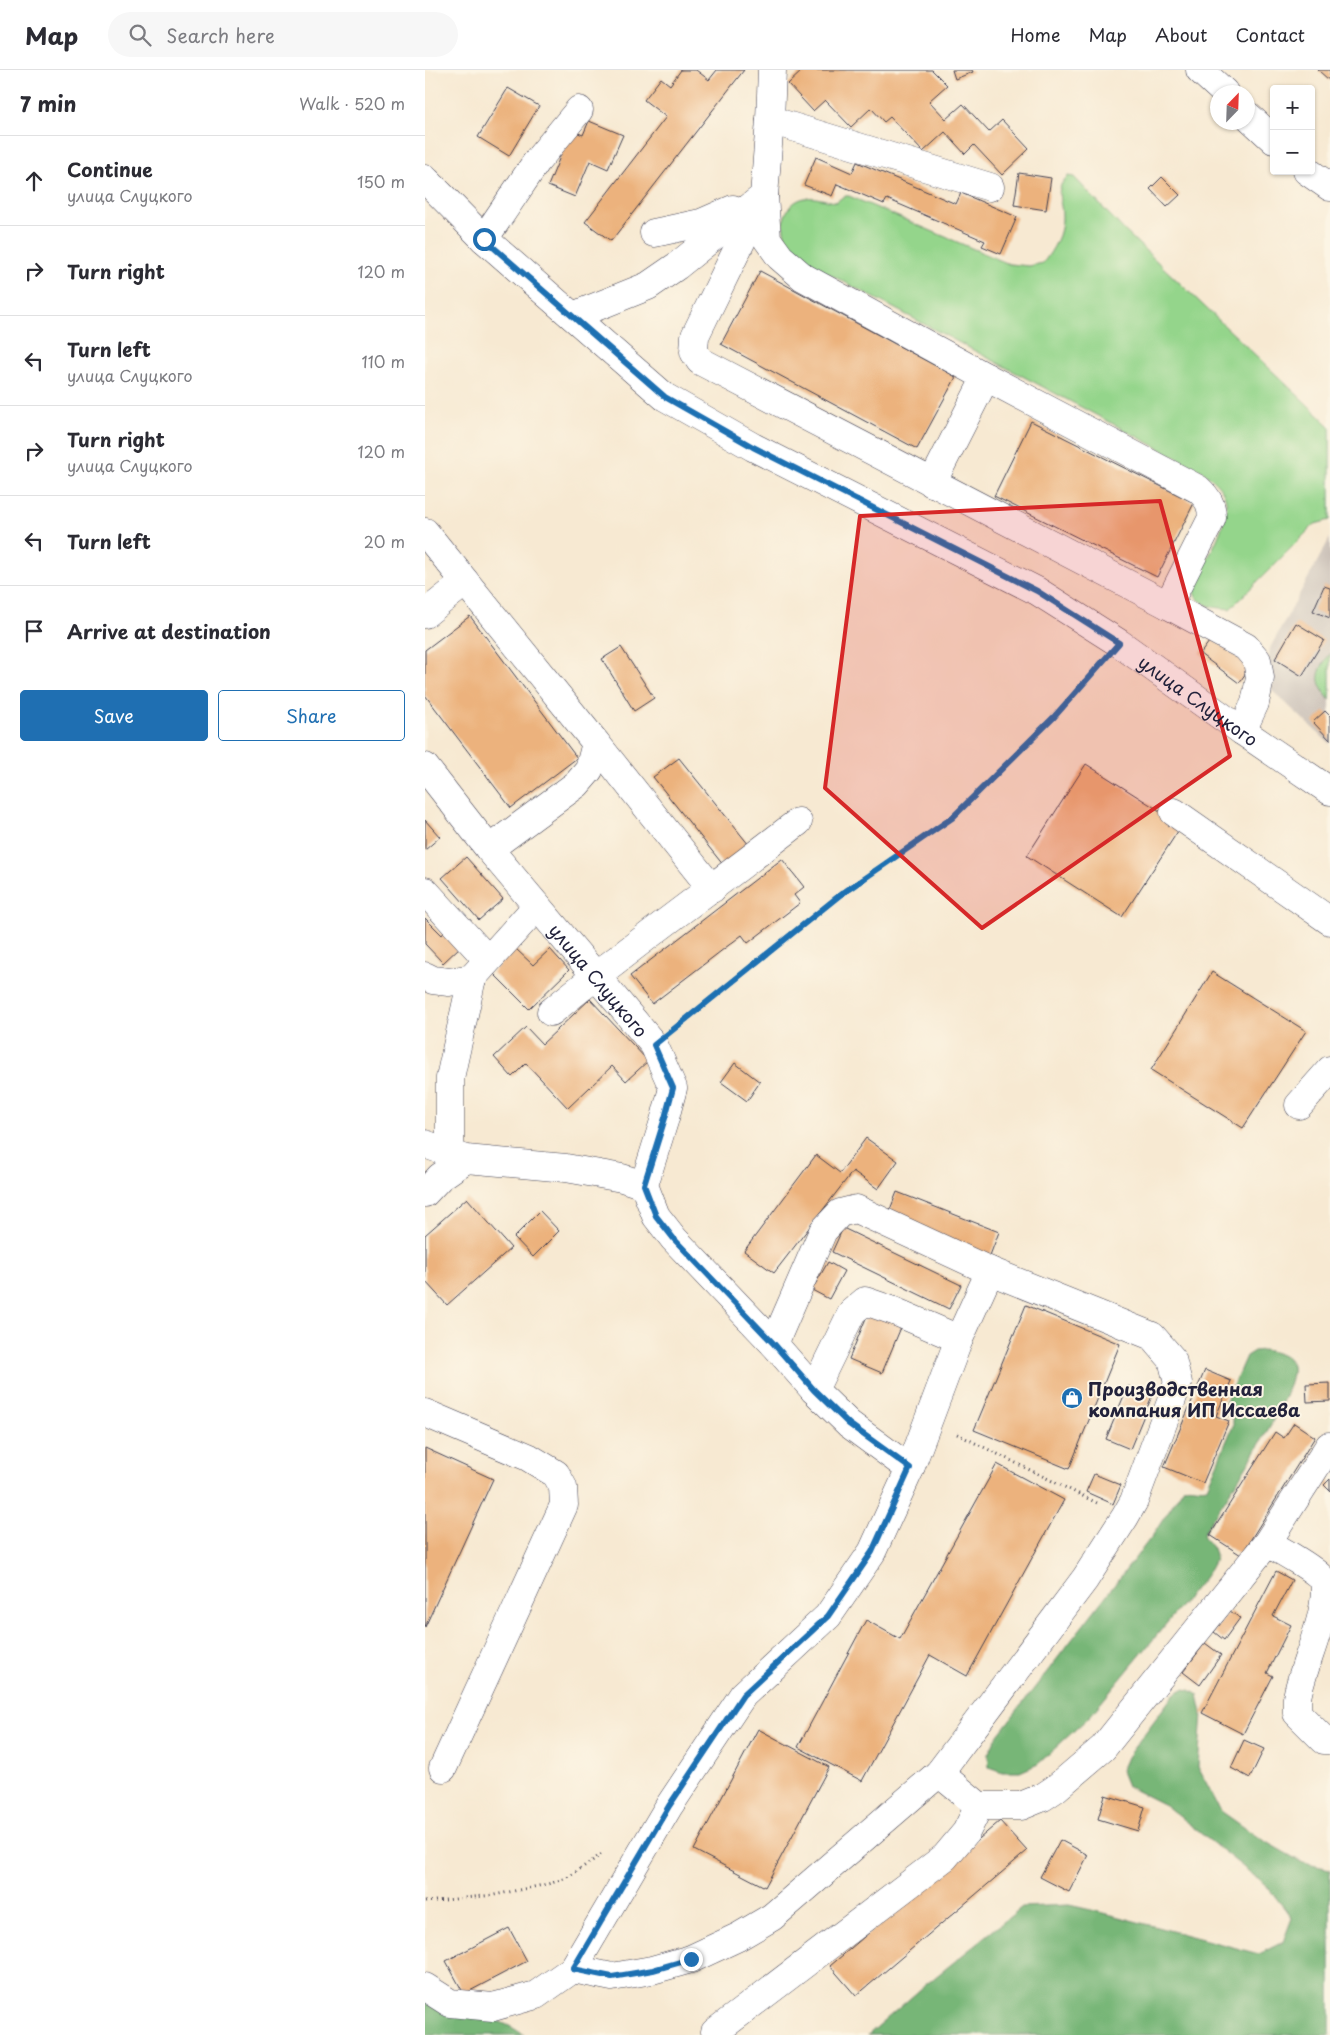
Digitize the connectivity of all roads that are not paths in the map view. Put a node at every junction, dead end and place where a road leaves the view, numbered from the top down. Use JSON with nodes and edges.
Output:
{"nodes":[{"id":1,"x":772,"y":70,"type":"edge"},
{"id":2,"x":1200,"y":70,"type":"edge"},
{"id":3,"x":1216,"y":85,"type":"edge"},
{"id":4,"x":579,"y":110,"type":"dead end"},
{"id":5,"x":770,"y":120,"type":"junction"},
{"id":6,"x":1255,"y":122,"type":"edge"},
{"id":7,"x":1270,"y":136,"type":"edge"},
{"id":8,"x":1313,"y":175,"type":"edge"},
{"id":9,"x":425,"y":179,"type":"edge"},
{"id":10,"x":1330,"y":186,"type":"edge"},
{"id":11,"x":989,"y":187,"type":"dead end"},
{"id":12,"x":764,"y":196,"type":"junction"},
{"id":13,"x":654,"y":233,"type":"dead end"},
{"id":14,"x":484,"y":239,"type":"junction"},
{"id":15,"x":573,"y":316,"type":"junction"},
{"id":16,"x":986,"y":377,"type":"junction"},
{"id":17,"x":932,"y":483,"type":"junction"},
{"id":18,"x":425,"y":532,"type":"edge"},
{"id":19,"x":465,"y":582,"type":"junction"},
{"id":20,"x":1168,"y":605,"type":"junction"},
{"id":21,"x":425,"y":614,"type":"edge"},
{"id":22,"x":1241,"y":731,"type":"junction"},
{"id":23,"x":596,"y":743,"type":"junction"},
{"id":24,"x":425,"y":767,"type":"edge"},
{"id":25,"x":1330,"y":791,"type":"edge"},
{"id":26,"x":1174,"y":812,"type":"dead end"},
{"id":27,"x":798,"y":822,"type":"dead end"},
{"id":28,"x":489,"y":849,"type":"junction"},
{"id":29,"x":712,"y":889,"type":"junction"},
{"id":30,"x":425,"y":892,"type":"edge"},
{"id":31,"x":537,"y":906,"type":"junction"},
{"id":32,"x":1330,"y":921,"type":"edge"},
{"id":33,"x":480,"y":969,"type":"junction"},
{"id":34,"x":425,"y":976,"type":"edge"},
{"id":35,"x":595,"y":976,"type":"junction"},
{"id":36,"x":551,"y":1012,"type":"dead end"},
{"id":37,"x":1330,"y":1070,"type":"edge"},
{"id":38,"x":1299,"y":1105,"type":"dead end"},
{"id":39,"x":447,"y":1152,"type":"edge"},
{"id":40,"x":644,"y":1185,"type":"junction"},
{"id":41,"x":425,"y":1193,"type":"edge"},
{"id":42,"x":990,"y":1271,"type":"junction"},
{"id":43,"x":959,"y":1339,"type":"junction"},
{"id":44,"x":774,"y":1344,"type":"junction"},
{"id":45,"x":814,"y":1390,"type":"junction"},
{"id":46,"x":425,"y":1413,"type":"edge"},
{"id":47,"x":1329,"y":1446,"type":"dead end"},
{"id":48,"x":910,"y":1468,"type":"junction"},
{"id":49,"x":1267,"y":1543,"type":"junction"},
{"id":50,"x":1330,"y":1740,"type":"edge"},
{"id":51,"x":443,"y":1768,"type":"dead end"},
{"id":52,"x":939,"y":1773,"type":"junction"},
{"id":53,"x":979,"y":1806,"type":"junction"},
{"id":54,"x":573,"y":1969,"type":"junction"},
{"id":55,"x":425,"y":1987,"type":"edge"},
{"id":56,"x":715,"y":2032,"type":"dead end"}],
"edges":[{"from":1,"to":5,"type":"street"},
{"from":2,"to":3,"type":"street"},
{"from":4,"to":14,"type":"street"},
{"from":5,"to":11,"type":"street"},
{"from":5,"to":12,"type":"street"},
{"from":6,"to":7,"type":"street"},
{"from":8,"to":10,"type":"street"},
{"from":9,"to":14,"type":"street","name":"улица Слуцкого"},
{"from":12,"to":13,"type":"street"},
{"from":12,"to":15,"type":"street"},
{"from":12,"to":16,"type":"street"},
{"from":12,"to":17,"type":"street"},
{"from":14,"to":15,"type":"street","name":"улица Слуцкого"},
{"from":15,"to":22,"type":"street","name":"улица Слуцкого"},
{"from":16,"to":17,"type":"street"},
{"from":16,"to":20,"type":"street"},
{"from":17,"to":20,"type":"street"},
{"from":18,"to":19,"type":"street"},
{"from":19,"to":21,"type":"street"},
{"from":19,"to":23,"type":"street"},
{"from":20,"to":22,"type":"street"},
{"from":22,"to":25,"type":"street","name":"улица Слуцкого"},
{"from":23,"to":28,"type":"street"},
{"from":23,"to":29,"type":"street"},
{"from":24,"to":28,"type":"street","name":"улица Слуцкого"},
{"from":26,"to":32,"type":"street"},
{"from":27,"to":29,"type":"street"},
{"from":28,"to":31,"type":"street","name":"улица Слуцкого"},
{"from":29,"to":35,"type":"street"},
{"from":30,"to":33,"type":"street"},
{"from":31,"to":33,"type":"street"},
{"from":31,"to":35,"type":"street","name":"улица Слуцкого"},
{"from":33,"to":34,"type":"street"},
{"from":33,"to":39,"type":"street"},
{"from":35,"to":36,"type":"street"},
{"from":35,"to":40,"type":"street","name":"улица Слуцкого"},
{"from":37,"to":38,"type":"street"},
{"from":39,"to":40,"type":"street"},
{"from":39,"to":41,"type":"street"},
{"from":40,"to":44,"type":"street"},
{"from":42,"to":43,"type":"street"},
{"from":42,"to":44,"type":"street"},
{"from":42,"to":52,"type":"street"},
{"from":43,"to":45,"type":"street"},
{"from":43,"to":48,"type":"street"},
{"from":44,"to":45,"type":"street"},
{"from":45,"to":48,"type":"street"},
{"from":46,"to":51,"type":"street"},
{"from":47,"to":49,"type":"street"},
{"from":48,"to":54,"type":"street"},
{"from":49,"to":50,"type":"street"},
{"from":49,"to":53,"type":"street"},
{"from":52,"to":53,"type":"street"},
{"from":52,"to":54,"type":"street"},
{"from":53,"to":56,"type":"street"},
{"from":54,"to":55,"type":"street"}]}
